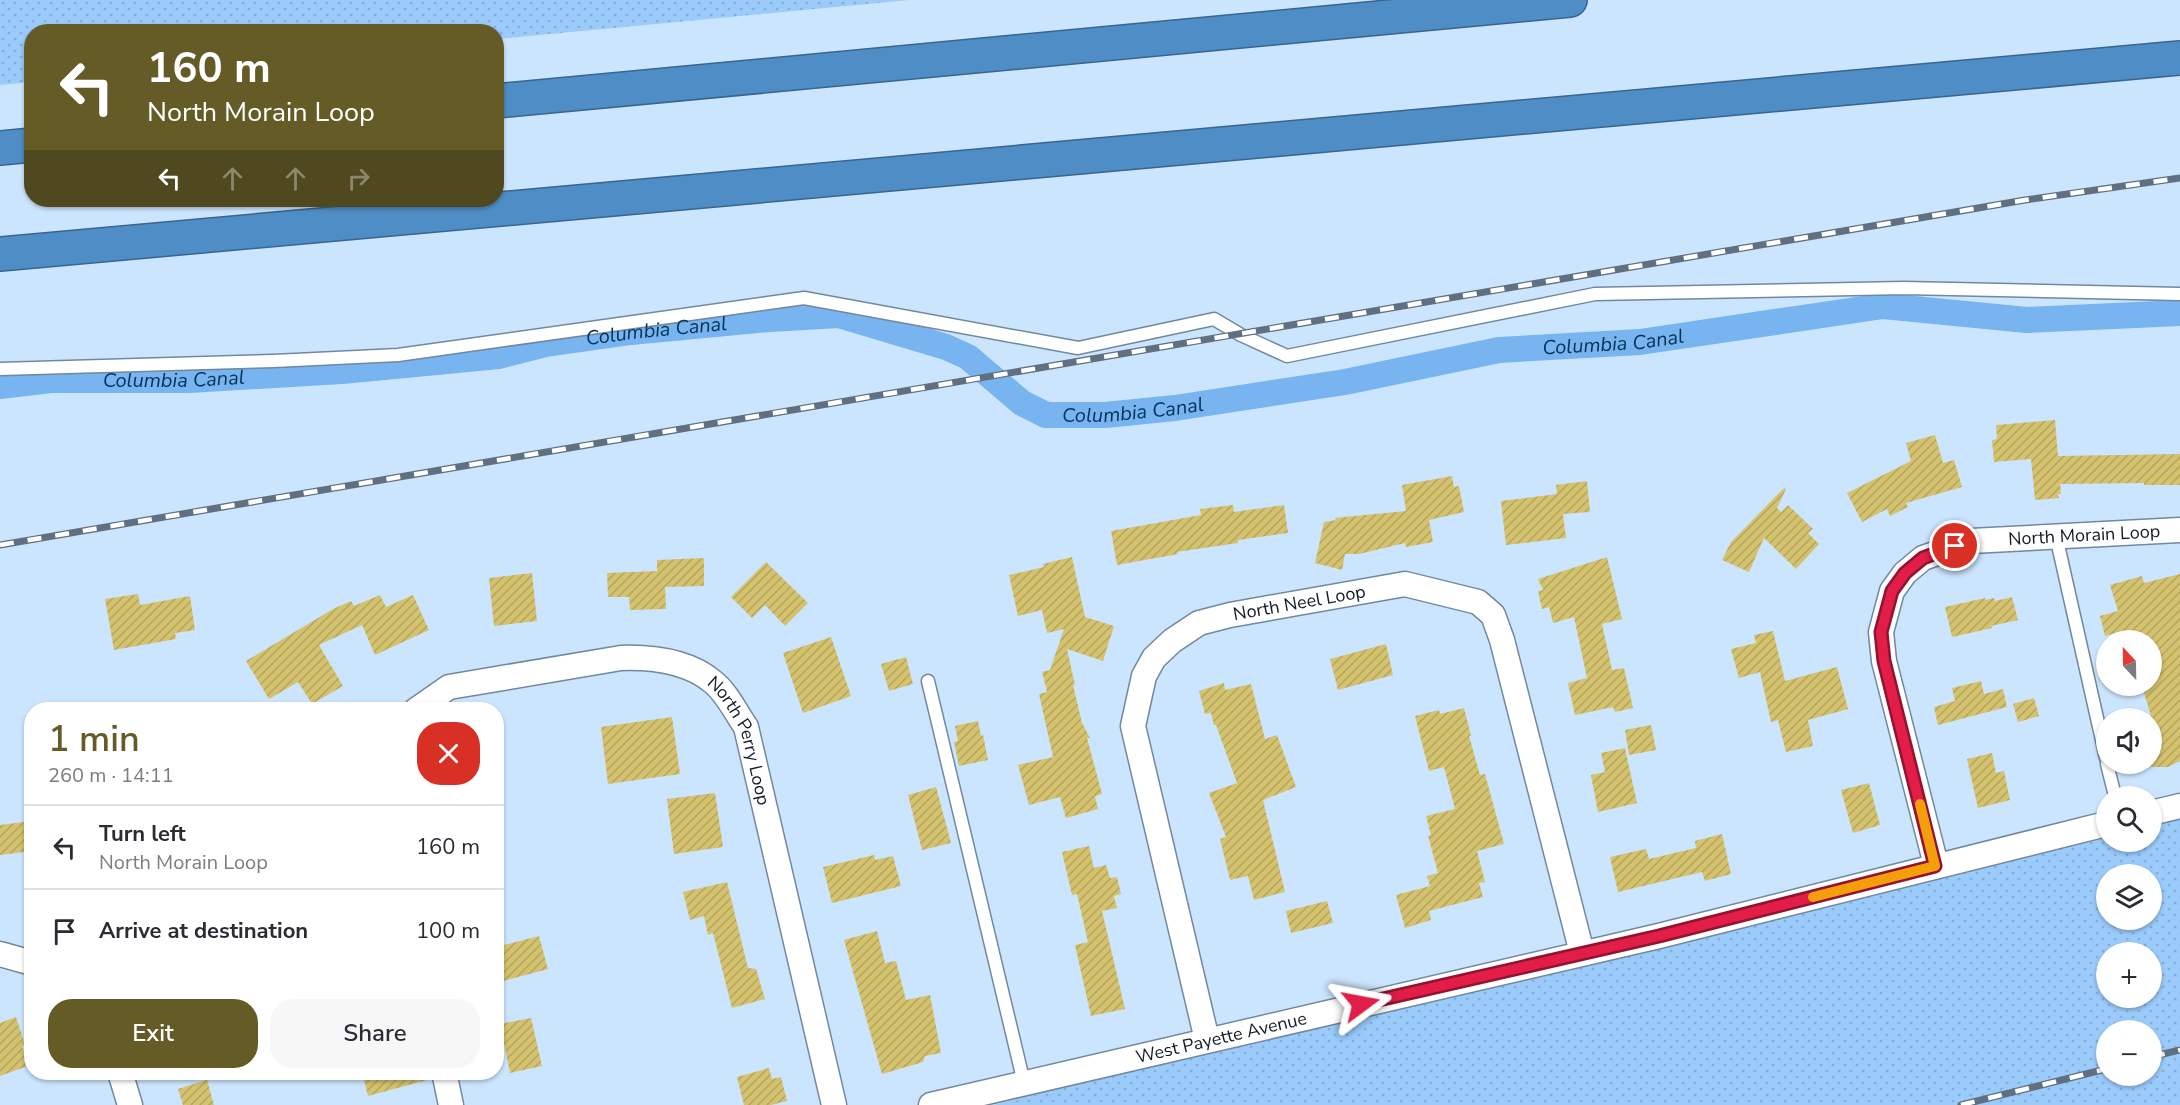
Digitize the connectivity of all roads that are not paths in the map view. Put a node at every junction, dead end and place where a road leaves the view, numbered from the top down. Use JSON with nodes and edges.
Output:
{"nodes":[{"id":1,"x":1570,"y":0,"type":"edge"},
{"id":2,"x":2180,"y":58,"type":"edge"},
{"id":3,"x":504,"y":100,"type":"edge"},
{"id":4,"x":24,"y":146,"type":"edge"},
{"id":5,"x":0,"y":148,"type":"edge"},
{"id":6,"x":0,"y":254,"type":"edge"},
{"id":7,"x":2180,"y":294,"type":"edge"},
{"id":8,"x":0,"y":369,"type":"edge"},
{"id":9,"x":2180,"y":530,"type":"edge"},
{"id":10,"x":2056,"y":536,"type":"junction"},
{"id":11,"x":928,"y":681,"type":"dead end"},
{"id":12,"x":427,"y":702,"type":"edge"},
{"id":13,"x":2096,"y":714,"type":"edge"},
{"id":14,"x":2180,"y":806,"type":"edge"},
{"id":15,"x":2162,"y":810,"type":"edge"},
{"id":16,"x":2096,"y":826,"type":"edge"},
{"id":17,"x":1935,"y":866,"type":"junction"},
{"id":18,"x":1582,"y":953,"type":"junction"},
{"id":19,"x":0,"y":954,"type":"edge"},
{"id":20,"x":24,"y":961,"type":"edge"},
{"id":21,"x":1207,"y":1040,"type":"junction"},
{"id":22,"x":122,"y":1080,"type":"edge"},
{"id":23,"x":446,"y":1080,"type":"edge"},
{"id":24,"x":1024,"y":1083,"type":"junction"},
{"id":25,"x":130,"y":1105,"type":"edge"},
{"id":26,"x":451,"y":1105,"type":"edge"},
{"id":27,"x":834,"y":1105,"type":"edge"},
{"id":28,"x":931,"y":1105,"type":"edge"}],
"edges":[{"from":1,"to":3,"type":"highway"},
{"from":2,"to":6,"type":"highway"},
{"from":4,"to":5,"type":"highway"},
{"from":7,"to":8,"type":"lane"},
{"from":9,"to":10,"type":"street","name":"North Morain Loop"},
{"from":10,"to":13,"type":"lane"},
{"from":10,"to":17,"type":"street","name":"North Morain Loop"},
{"from":11,"to":24,"type":"lane"},
{"from":12,"to":27,"type":"street","name":"North Perry Loop"},
{"from":14,"to":15,"type":"street"},
{"from":16,"to":17,"type":"street","name":"West Payette Avenue"},
{"from":17,"to":18,"type":"street","name":"West Payette Avenue"},
{"from":18,"to":21,"type":"street","name":"West Payette Avenue"},
{"from":18,"to":21,"type":"street","name":"North Neel Loop"},
{"from":19,"to":20,"type":"street"},
{"from":21,"to":24,"type":"street","name":"West Payette Avenue"},
{"from":22,"to":25,"type":"street"},
{"from":23,"to":26,"type":"street"},
{"from":24,"to":28,"type":"street","name":"West Payette Avenue"}]}
